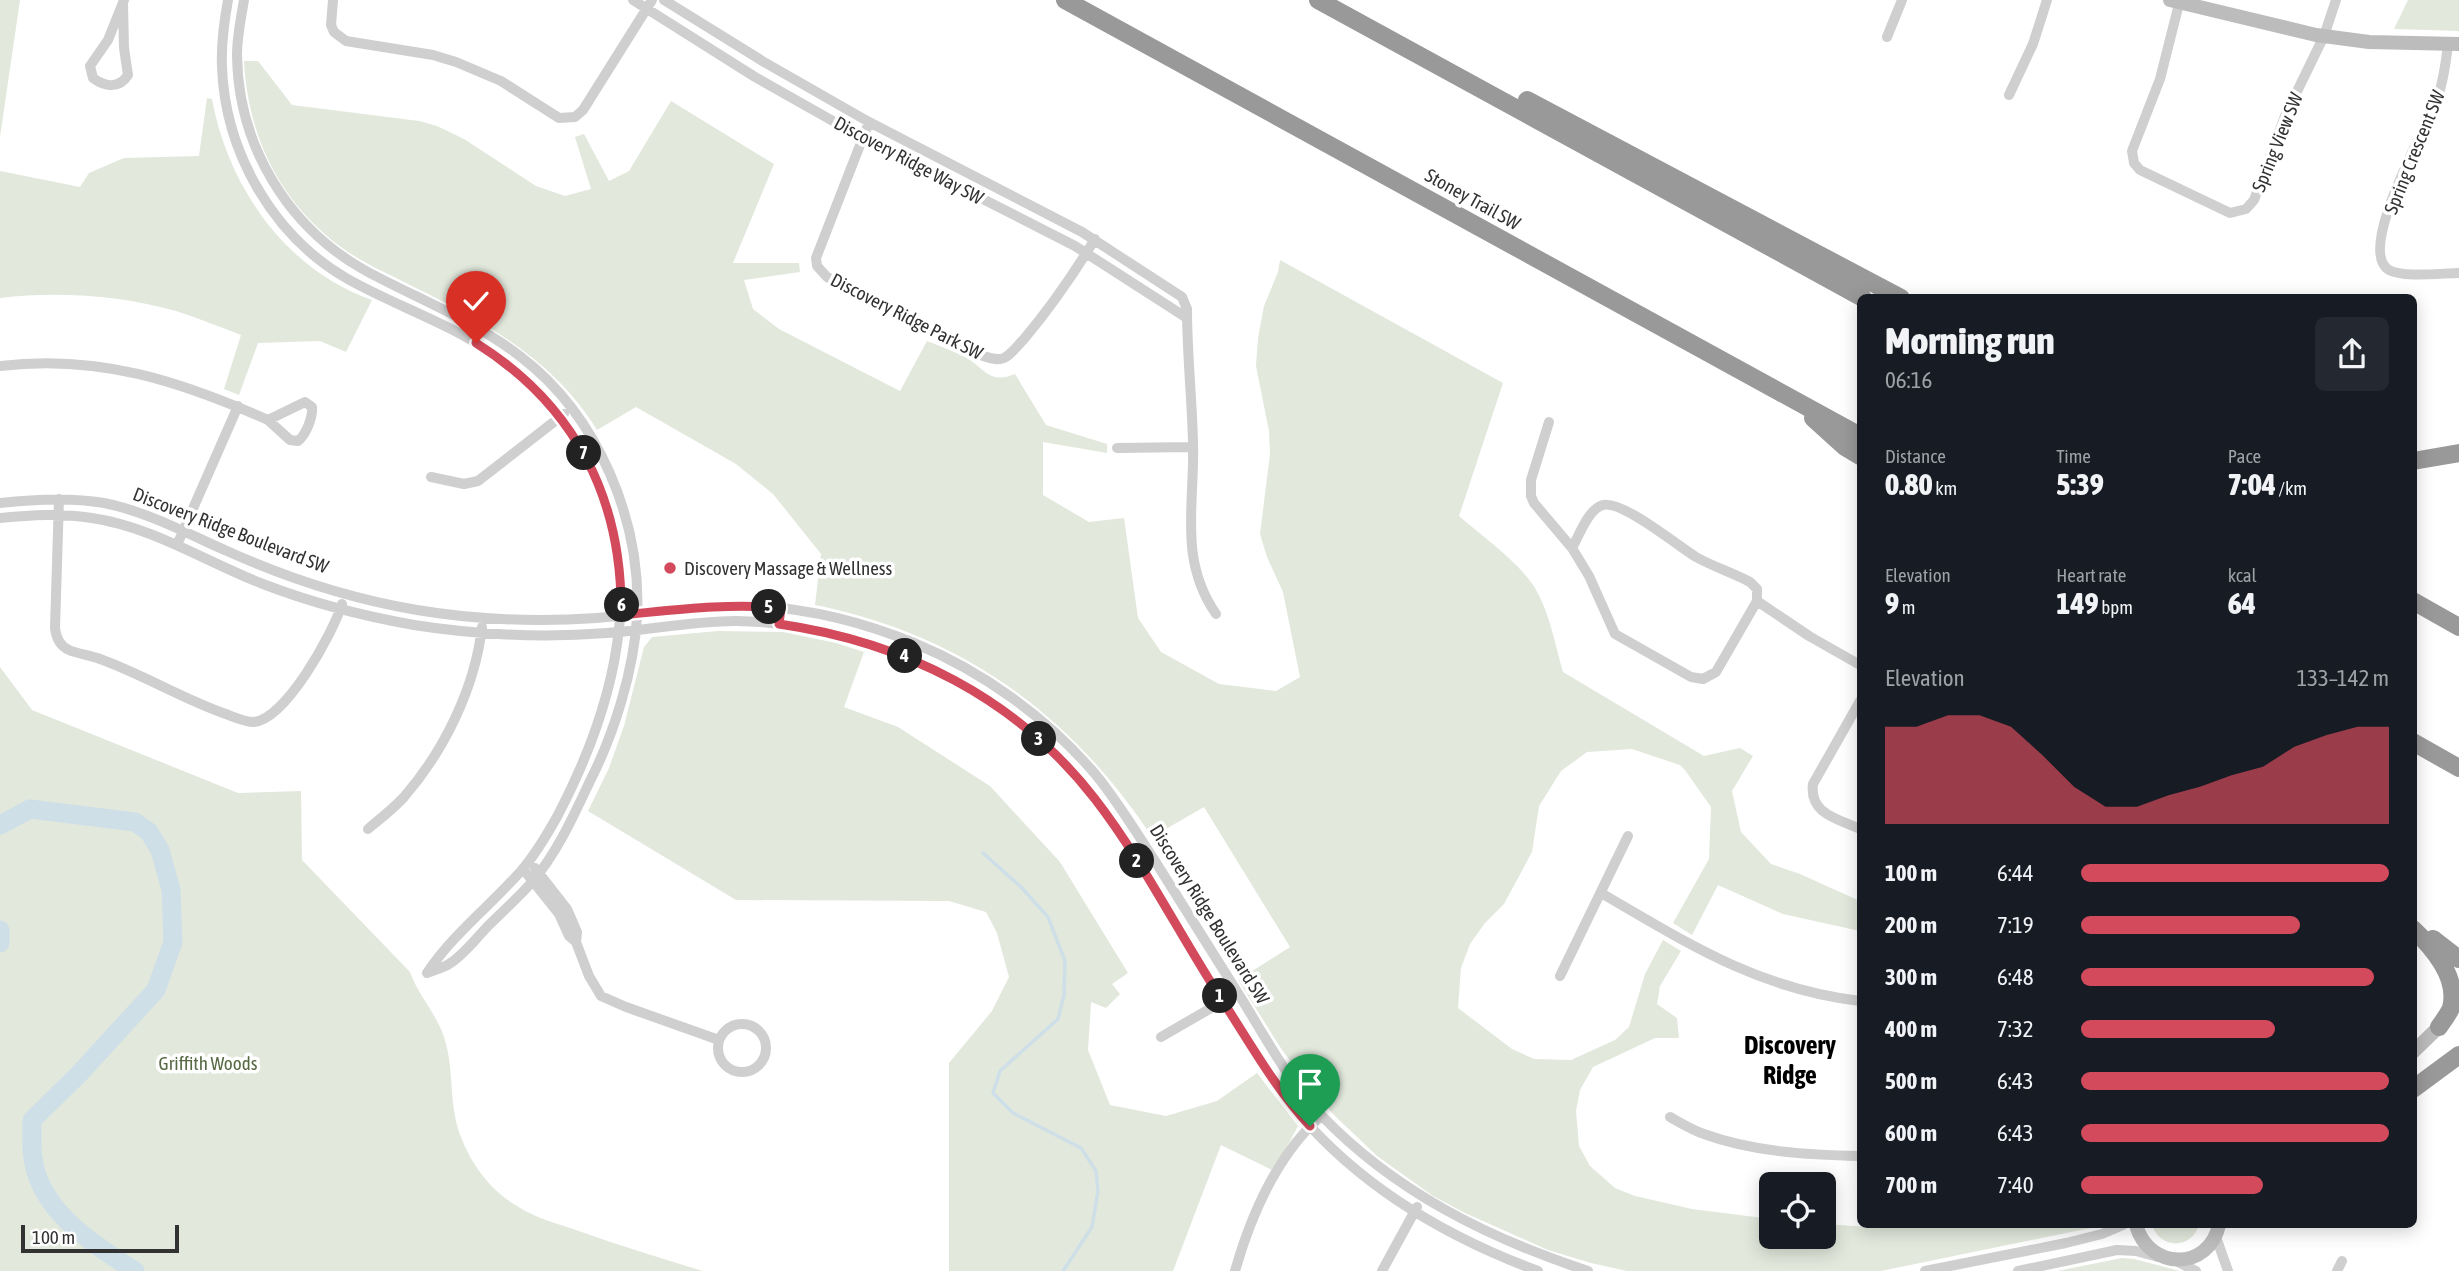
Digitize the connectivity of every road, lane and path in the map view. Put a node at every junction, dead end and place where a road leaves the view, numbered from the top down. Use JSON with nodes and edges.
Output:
{"nodes":[{"id":1,"x":228,"y":0,"type":"edge"},
{"id":2,"x":244,"y":0,"type":"edge"},
{"id":3,"x":333,"y":0,"type":"edge"},
{"id":4,"x":633,"y":0,"type":"edge"},
{"id":5,"x":664,"y":0,"type":"edge"},
{"id":6,"x":1065,"y":0,"type":"edge"},
{"id":7,"x":1318,"y":0,"type":"edge"},
{"id":8,"x":1902,"y":0,"type":"edge"},
{"id":9,"x":2047,"y":0,"type":"edge"},
{"id":10,"x":2336,"y":0,"type":"edge"},
{"id":11,"x":2177,"y":1,"type":"edge"},
{"id":12,"x":124,"y":2,"type":"edge"},
{"id":13,"x":2201,"y":4,"type":"edge"},
{"id":14,"x":649,"y":5,"type":"edge"},
{"id":15,"x":1381,"y":34,"type":"junction"},
{"id":16,"x":2324,"y":36,"type":"junction"},
{"id":17,"x":1887,"y":37,"type":"dead end"},
{"id":18,"x":2453,"y":44,"type":"edge"},
{"id":19,"x":764,"y":62,"type":"junction"},
{"id":20,"x":755,"y":77,"type":"junction"},
{"id":21,"x":2009,"y":95,"type":"dead end"},
{"id":22,"x":869,"y":122,"type":"junction"},
{"id":23,"x":863,"y":138,"type":"junction"},
{"id":24,"x":983,"y":181,"type":"junction"},
{"id":25,"x":976,"y":196,"type":"junction"},
{"id":26,"x":1095,"y":239,"type":"junction"},
{"id":27,"x":1087,"y":253,"type":"junction"},
{"id":28,"x":2459,"y":273,"type":"edge"},
{"id":29,"x":386,"y":281,"type":"junction"},
{"id":30,"x":1893,"y":294,"type":"edge"},
{"id":31,"x":379,"y":295,"type":"junction"},
{"id":32,"x":1857,"y":295,"type":"edge"},
{"id":33,"x":1187,"y":318,"type":"junction"},
{"id":34,"x":483,"y":331,"type":"junction"},
{"id":35,"x":476,"y":343,"type":"junction"},
{"id":36,"x":0,"y":366,"type":"edge"},
{"id":37,"x":1793,"y":399,"type":"junction"},
{"id":38,"x":238,"y":406,"type":"junction"},
{"id":39,"x":572,"y":408,"type":"junction"},
{"id":40,"x":560,"y":417,"type":"junction"},
{"id":41,"x":268,"y":420,"type":"junction"},
{"id":42,"x":1549,"y":422,"type":"dead end"},
{"id":43,"x":1857,"y":434,"type":"edge"},
{"id":44,"x":1117,"y":447,"type":"dead end"},
{"id":45,"x":1193,"y":447,"type":"junction"},
{"id":46,"x":2459,"y":453,"type":"edge"},
{"id":47,"x":1857,"y":454,"type":"edge"},
{"id":48,"x":2417,"y":460,"type":"edge"},
{"id":49,"x":431,"y":477,"type":"dead end"},
{"id":50,"x":613,"y":479,"type":"junction"},
{"id":51,"x":600,"y":485,"type":"junction"},
{"id":52,"x":59,"y":499,"type":"junction"},
{"id":53,"x":0,"y":503,"type":"edge"},
{"id":54,"x":59,"y":515,"type":"junction"},
{"id":55,"x":0,"y":519,"type":"edge"},
{"id":56,"x":183,"y":531,"type":"junction"},
{"id":57,"x":177,"y":545,"type":"junction"},
{"id":58,"x":1572,"y":548,"type":"junction"},
{"id":59,"x":345,"y":594,"type":"junction"},
{"id":60,"x":1757,"y":601,"type":"junction"},
{"id":61,"x":2417,"y":603,"type":"edge"},
{"id":62,"x":781,"y":608,"type":"junction"},
{"id":63,"x":341,"y":609,"type":"junction"},
{"id":64,"x":637,"y":613,"type":"junction"},
{"id":65,"x":1216,"y":614,"type":"dead end"},
{"id":66,"x":621,"y":615,"type":"junction"},
{"id":67,"x":484,"y":618,"type":"junction"},
{"id":68,"x":779,"y":624,"type":"junction"},
{"id":69,"x":2459,"y":627,"type":"edge"},
{"id":70,"x":636,"y":630,"type":"junction"},
{"id":71,"x":620,"y":632,"type":"junction"},
{"id":72,"x":482,"y":633,"type":"junction"},
{"id":73,"x":1857,"y":663,"type":"edge"},
{"id":74,"x":991,"y":684,"type":"junction"},
{"id":75,"x":983,"y":696,"type":"junction"},
{"id":76,"x":1857,"y":706,"type":"edge"},
{"id":77,"x":2417,"y":744,"type":"edge"},
{"id":78,"x":585,"y":761,"type":"junction"},
{"id":79,"x":597,"y":767,"type":"junction"},
{"id":80,"x":2459,"y":768,"type":"edge"},
{"id":81,"x":1092,"y":770,"type":"junction"},
{"id":82,"x":1080,"y":780,"type":"junction"},
{"id":83,"x":1857,"y":828,"type":"edge"},
{"id":84,"x":368,"y":829,"type":"dead end"},
{"id":85,"x":1628,"y":836,"type":"dead end"},
{"id":86,"x":526,"y":864,"type":"junction"},
{"id":87,"x":1162,"y":873,"type":"junction"},
{"id":88,"x":536,"y":876,"type":"junction"},
{"id":89,"x":1149,"y":881,"type":"junction"},
{"id":90,"x":1601,"y":893,"type":"junction"},
{"id":91,"x":2417,"y":930,"type":"edge"},
{"id":92,"x":2417,"y":931,"type":"edge"},
{"id":93,"x":2459,"y":959,"type":"edge"},
{"id":94,"x":1560,"y":976,"type":"dead end"},
{"id":95,"x":1237,"y":993,"type":"junction"},
{"id":96,"x":1223,"y":1001,"type":"junction"},
{"id":97,"x":1857,"y":1001,"type":"edge"},
{"id":98,"x":2459,"y":1009,"type":"edge"},
{"id":99,"x":2439,"y":1027,"type":"junction"},
{"id":100,"x":1161,"y":1037,"type":"dead end"},
{"id":101,"x":719,"y":1040,"type":"junction"},
{"id":102,"x":2459,"y":1046,"type":"edge"},
{"id":103,"x":2417,"y":1048,"type":"edge"},
{"id":104,"x":2459,"y":1055,"type":"edge"},
{"id":105,"x":2417,"y":1085,"type":"edge"},
{"id":106,"x":2417,"y":1086,"type":"edge"},
{"id":107,"x":1321,"y":1115,"type":"junction"},
{"id":108,"x":1670,"y":1117,"type":"dead end"},
{"id":109,"x":1310,"y":1126,"type":"junction"},
{"id":110,"x":1857,"y":1156,"type":"edge"},
{"id":111,"x":1422,"y":1199,"type":"junction"},
{"id":112,"x":1414,"y":1212,"type":"junction"},
{"id":113,"x":2116,"y":1228,"type":"edge"},
{"id":114,"x":2137,"y":1228,"type":"edge"},
{"id":115,"x":2219,"y":1230,"type":"edge"},
{"id":116,"x":2169,"y":1260,"type":"junction"},
{"id":117,"x":1235,"y":1271,"type":"edge"},
{"id":118,"x":1382,"y":1271,"type":"edge"},
{"id":119,"x":1538,"y":1271,"type":"edge"},
{"id":120,"x":1588,"y":1271,"type":"edge"},
{"id":121,"x":1925,"y":1271,"type":"edge"},
{"id":122,"x":2018,"y":1271,"type":"edge"},
{"id":123,"x":2196,"y":1271,"type":"edge"},
{"id":124,"x":2228,"y":1271,"type":"edge"}],
"edges":[{"from":1,"to":31,"type":"street"},
{"from":2,"to":29,"type":"street"},
{"from":3,"to":14,"type":"street"},
{"from":4,"to":14,"type":"street","name":"Discovery Ridge Way SW"},
{"from":5,"to":19,"type":"street","name":"Discovery Ridge Way SW"},
{"from":6,"to":37,"type":"highway","name":"Stoney Trail SW"},
{"from":7,"to":15,"type":"highway"},
{"from":8,"to":17,"type":"street"},
{"from":9,"to":21,"type":"street"},
{"from":10,"to":16,"type":"street"},
{"from":11,"to":13,"type":"street"},
{"from":11,"to":16,"type":"street","name":"Spring View SW"},
{"from":12,"to":12,"type":"street"},
{"from":13,"to":16,"type":"street"},
{"from":14,"to":20,"type":"street","name":"Discovery Ridge Way SW"},
{"from":15,"to":30,"type":"highway"},
{"from":15,"to":32,"type":"highway"},
{"from":16,"to":18,"type":"street"},
{"from":18,"to":28,"type":"street","name":"Spring Crescent SW"},
{"from":19,"to":20,"type":"street"},
{"from":19,"to":22,"type":"street","name":"Discovery Ridge Way SW"},
{"from":20,"to":23,"type":"street","name":"Discovery Ridge Way SW"},
{"from":22,"to":23,"type":"street","name":"Discovery Ridge Park SW"},
{"from":22,"to":24,"type":"street","name":"Discovery Ridge Way SW"},
{"from":23,"to":25,"type":"street","name":"Discovery Ridge Way SW"},
{"from":23,"to":27,"type":"street","name":"Discovery Ridge Park SW"},
{"from":24,"to":25,"type":"street"},
{"from":24,"to":26,"type":"street","name":"Discovery Ridge Way SW"},
{"from":25,"to":27,"type":"street","name":"Discovery Ridge Way SW"},
{"from":26,"to":27,"type":"street","name":"Discovery Ridge Park SW"},
{"from":26,"to":33,"type":"street","name":"Discovery Ridge Way SW"},
{"from":27,"to":33,"type":"street","name":"Discovery Ridge Way SW"},
{"from":29,"to":31,"type":"street"},
{"from":29,"to":34,"type":"street"},
{"from":31,"to":35,"type":"street"},
{"from":33,"to":45,"type":"street","name":"Discovery Ridge Way SW"},
{"from":34,"to":35,"type":"street"},
{"from":34,"to":39,"type":"street"},
{"from":35,"to":40,"type":"street"},
{"from":36,"to":38,"type":"street"},
{"from":37,"to":43,"type":"highway","name":"Stoney Trail SW"},
{"from":37,"to":47,"type":"highway"},
{"from":38,"to":41,"type":"street"},
{"from":38,"to":56,"type":"street"},
{"from":39,"to":40,"type":"street"},
{"from":39,"to":50,"type":"street"},
{"from":40,"to":49,"type":"street"},
{"from":40,"to":51,"type":"street"},
{"from":41,"to":41,"type":"street"},
{"from":42,"to":58,"type":"street"},
{"from":44,"to":45,"type":"street"},
{"from":45,"to":65,"type":"street","name":"Discovery Ridge Way SW"},
{"from":46,"to":48,"type":"highway"},
{"from":50,"to":51,"type":"street"},
{"from":50,"to":64,"type":"street"},
{"from":51,"to":66,"type":"street"},
{"from":52,"to":53,"type":"street","name":"Discovery Ridge Boulevard SW"},
{"from":52,"to":54,"type":"street"},
{"from":52,"to":56,"type":"street","name":"Discovery Ridge Boulevard SW"},
{"from":54,"to":55,"type":"street","name":"Discovery Ridge Boulevard SW"},
{"from":54,"to":57,"type":"street","name":"Discovery Ridge Boulevard SW"},
{"from":54,"to":63,"type":"street"},
{"from":56,"to":57,"type":"street"},
{"from":56,"to":59,"type":"street","name":"Discovery Ridge Boulevard SW"},
{"from":57,"to":63,"type":"street","name":"Discovery Ridge Boulevard SW"},
{"from":58,"to":60,"type":"street"},
{"from":58,"to":60,"type":"street"},
{"from":59,"to":63,"type":"street"},
{"from":59,"to":67,"type":"street","name":"Discovery Ridge Boulevard SW"},
{"from":60,"to":73,"type":"street"},
{"from":61,"to":69,"type":"highway"},
{"from":62,"to":64,"type":"street","name":"Discovery Ridge Boulevard SW"},
{"from":62,"to":68,"type":"street"},
{"from":62,"to":74,"type":"street","name":"Discovery Ridge Boulevard SW"},
{"from":63,"to":72,"type":"street","name":"Discovery Ridge Boulevard SW"},
{"from":64,"to":66,"type":"street","name":"Discovery Ridge Boulevard SW"},
{"from":64,"to":70,"type":"street"},
{"from":66,"to":67,"type":"street","name":"Discovery Ridge Boulevard SW"},
{"from":66,"to":71,"type":"street"},
{"from":67,"to":72,"type":"street"},
{"from":68,"to":70,"type":"street","name":"Discovery Ridge Boulevard SW"},
{"from":68,"to":75,"type":"street","name":"Discovery Ridge Boulevard SW"},
{"from":70,"to":71,"type":"street","name":"Discovery Ridge Boulevard SW"},
{"from":70,"to":79,"type":"street"},
{"from":71,"to":72,"type":"street","name":"Discovery Ridge Boulevard SW"},
{"from":71,"to":78,"type":"street"},
{"from":72,"to":84,"type":"street"},
{"from":74,"to":75,"type":"street"},
{"from":74,"to":81,"type":"street","name":"Discovery Ridge Boulevard SW"},
{"from":75,"to":82,"type":"street","name":"Discovery Ridge Boulevard SW"},
{"from":76,"to":83,"type":"street"},
{"from":77,"to":80,"type":"highway"},
{"from":78,"to":79,"type":"street"},
{"from":78,"to":86,"type":"street"},
{"from":79,"to":88,"type":"street"},
{"from":81,"to":82,"type":"street"},
{"from":81,"to":87,"type":"street","name":"Discovery Ridge Boulevard SW"},
{"from":82,"to":89,"type":"street","name":"Discovery Ridge Boulevard SW"},
{"from":85,"to":90,"type":"street"},
{"from":86,"to":88,"type":"street"},
{"from":86,"to":88,"type":"street"},
{"from":87,"to":89,"type":"street"},
{"from":87,"to":95,"type":"street","name":"Discovery Ridge Boulevard SW"},
{"from":88,"to":101,"type":"street"},
{"from":89,"to":96,"type":"street","name":"Discovery Ridge Boulevard SW"},
{"from":90,"to":94,"type":"street"},
{"from":90,"to":97,"type":"street"},
{"from":91,"to":93,"type":"highway"},
{"from":92,"to":99,"type":"highway"},
{"from":95,"to":96,"type":"street"},
{"from":95,"to":107,"type":"street","name":"Discovery Ridge Boulevard SW"},
{"from":96,"to":100,"type":"street"},
{"from":96,"to":109,"type":"street","name":"Discovery Ridge Boulevard SW"},
{"from":98,"to":99,"type":"street"},
{"from":99,"to":103,"type":"street"},
{"from":101,"to":101,"type":"street"},
{"from":102,"to":105,"type":"street"},
{"from":104,"to":106,"type":"highway"},
{"from":107,"to":109,"type":"street"},
{"from":107,"to":111,"type":"street","name":"Discovery Ridge Boulevard SW"},
{"from":108,"to":110,"type":"street"},
{"from":109,"to":112,"type":"street","name":"Discovery Ridge Boulevard SW"},
{"from":109,"to":117,"type":"street"},
{"from":111,"to":112,"type":"street"},
{"from":111,"to":120,"type":"street","name":"Discovery Ridge Boulevard SW"},
{"from":112,"to":118,"type":"street"},
{"from":112,"to":119,"type":"street","name":"Discovery Ridge Boulevard SW"},
{"from":113,"to":121,"type":"street"},
{"from":114,"to":116,"type":"street"},
{"from":115,"to":116,"type":"street"},
{"from":115,"to":124,"type":"street"},
{"from":116,"to":122,"type":"street"},
{"from":116,"to":123,"type":"street"}]}
